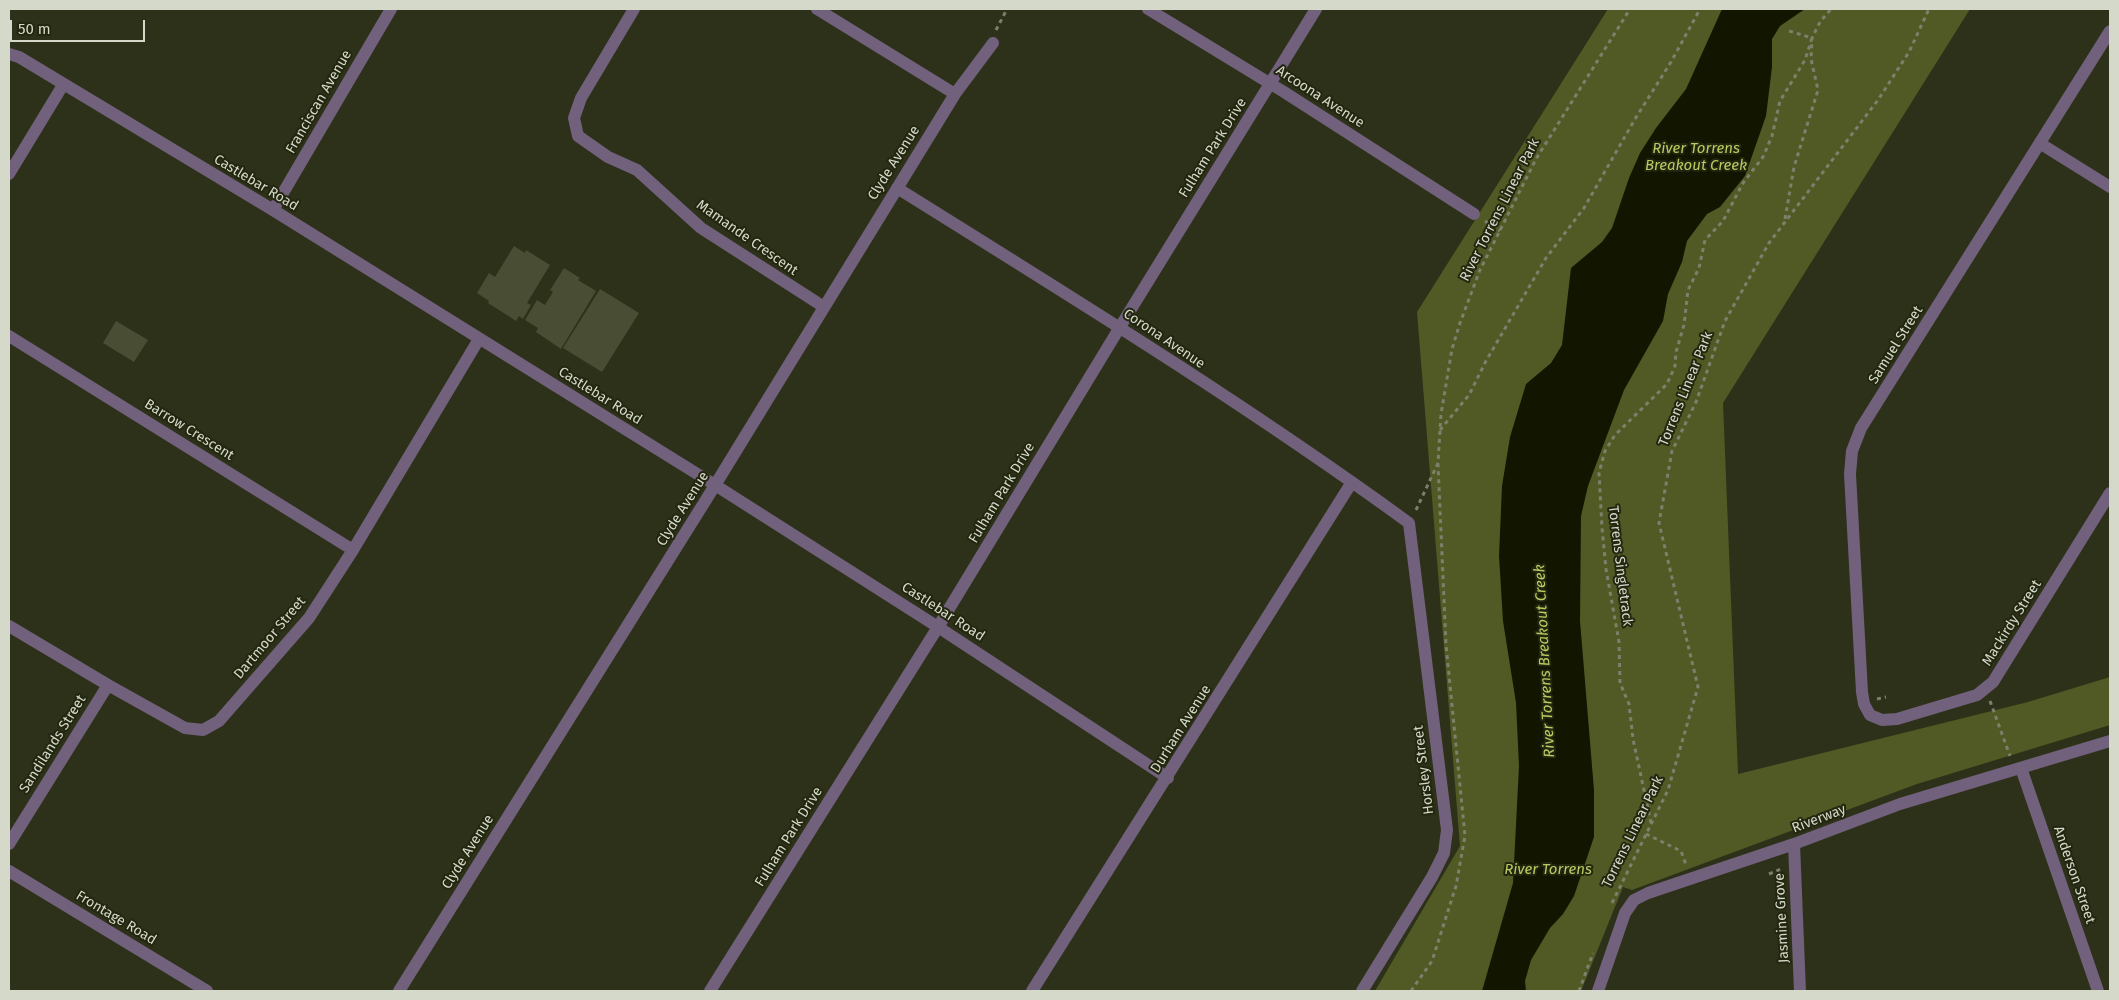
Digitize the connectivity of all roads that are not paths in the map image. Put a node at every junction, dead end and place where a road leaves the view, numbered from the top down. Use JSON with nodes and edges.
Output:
{"nodes":[{"id":1,"x":391,"y":9,"type":"edge"},
{"id":2,"x":634,"y":9,"type":"edge"},
{"id":3,"x":817,"y":9,"type":"edge"},
{"id":4,"x":1148,"y":9,"type":"edge"},
{"id":5,"x":1316,"y":9,"type":"edge"},
{"id":6,"x":2110,"y":31,"type":"edge"},
{"id":7,"x":993,"y":43,"type":"dead end"},
{"id":8,"x":9,"y":54,"type":"edge"},
{"id":9,"x":63,"y":84,"type":"junction"},
{"id":10,"x":1271,"y":84,"type":"junction"},
{"id":11,"x":955,"y":94,"type":"junction"},
{"id":12,"x":2041,"y":144,"type":"junction"},
{"id":13,"x":9,"y":174,"type":"edge"},
{"id":14,"x":2110,"y":187,"type":"edge"},
{"id":15,"x":897,"y":188,"type":"junction"},
{"id":16,"x":273,"y":210,"type":"junction"},
{"id":17,"x":1474,"y":214,"type":"dead end"},
{"id":18,"x":824,"y":307,"type":"junction"},
{"id":19,"x":1120,"y":327,"type":"junction"},
{"id":20,"x":9,"y":336,"type":"edge"},
{"id":21,"x":479,"y":339,"type":"junction"},
{"id":22,"x":1352,"y":482,"type":"junction"},
{"id":23,"x":716,"y":485,"type":"junction"},
{"id":24,"x":2110,"y":493,"type":"edge"},
{"id":25,"x":1409,"y":523,"type":"joint"},
{"id":26,"x":352,"y":550,"type":"junction"},
{"id":27,"x":9,"y":626,"type":"edge"},
{"id":28,"x":938,"y":627,"type":"junction"},
{"id":29,"x":108,"y":685,"type":"junction"},
{"id":30,"x":1870,"y":715,"type":"joint"},
{"id":31,"x":2110,"y":741,"type":"edge"},
{"id":32,"x":2021,"y":768,"type":"junction"},
{"id":33,"x":1168,"y":778,"type":"junction"},
{"id":34,"x":9,"y":844,"type":"edge"},
{"id":35,"x":1794,"y":844,"type":"junction"},
{"id":36,"x":9,"y":871,"type":"edge"},
{"id":37,"x":207,"y":991,"type":"edge"},
{"id":38,"x":399,"y":991,"type":"edge"},
{"id":39,"x":710,"y":991,"type":"edge"},
{"id":40,"x":1032,"y":991,"type":"edge"},
{"id":41,"x":1362,"y":991,"type":"edge"},
{"id":42,"x":1598,"y":991,"type":"edge"},
{"id":43,"x":1800,"y":991,"type":"edge"},
{"id":44,"x":2098,"y":991,"type":"edge"}],
"edges":[{"from":1,"to":16,"type":"street","name":"Franciscan Avenue"},
{"from":2,"to":18,"type":"street","name":"Mamande Crescent"},
{"from":3,"to":11,"type":"street"},
{"from":4,"to":10,"type":"street","name":"Arcoona Avenue"},
{"from":5,"to":10,"type":"street","name":"Fulham Park Drive"},
{"from":6,"to":12,"type":"street","name":"Samuel Street"},
{"from":7,"to":11,"type":"street","name":"Clyde Avenue"},
{"from":8,"to":9,"type":"street","name":"Castlebar Road"},
{"from":9,"to":13,"type":"street"},
{"from":9,"to":16,"type":"street","name":"Castlebar Road"},
{"from":10,"to":17,"type":"street","name":"Arcoona Avenue"},
{"from":10,"to":19,"type":"street","name":"Fulham Park Drive"},
{"from":11,"to":15,"type":"street","name":"Clyde Avenue"},
{"from":12,"to":14,"type":"street"},
{"from":12,"to":30,"type":"street","name":"Samuel Street"},
{"from":15,"to":18,"type":"street","name":"Clyde Avenue"},
{"from":15,"to":19,"type":"street","name":"Corona Avenue"},
{"from":16,"to":21,"type":"street","name":"Castlebar Road"},
{"from":18,"to":23,"type":"street","name":"Clyde Avenue"},
{"from":19,"to":22,"type":"street","name":"Corona Avenue"},
{"from":19,"to":28,"type":"street","name":"Fulham Park Drive"},
{"from":20,"to":26,"type":"street","name":"Barrow Crescent"},
{"from":21,"to":23,"type":"street","name":"Castlebar Road"},
{"from":21,"to":26,"type":"street","name":"Dartmoor Street"},
{"from":22,"to":25,"type":"street","name":"Corona Avenue"},
{"from":22,"to":33,"type":"street","name":"Durham Avenue"},
{"from":23,"to":28,"type":"street","name":"Castlebar Road"},
{"from":23,"to":38,"type":"street","name":"Clyde Avenue"},
{"from":24,"to":30,"type":"street","name":"Mackirdy Street"},
{"from":25,"to":41,"type":"street","name":"Horsley Street"},
{"from":26,"to":29,"type":"street","name":"Dartmoor Street"},
{"from":27,"to":29,"type":"street","name":"Dartmoor Street"},
{"from":28,"to":33,"type":"street","name":"Castlebar Road"},
{"from":28,"to":39,"type":"street","name":"Fulham Park Drive"},
{"from":29,"to":34,"type":"street","name":"Sandilands Street"},
{"from":31,"to":32,"type":"street","name":"Riverway"},
{"from":32,"to":35,"type":"street","name":"Riverway"},
{"from":32,"to":44,"type":"street","name":"Anderson Street"},
{"from":33,"to":40,"type":"street","name":"Durham Avenue"},
{"from":35,"to":42,"type":"street","name":"Riverway"},
{"from":35,"to":43,"type":"street","name":"Jasmine Grove"},
{"from":36,"to":37,"type":"street","name":"Frontage Road"}]}
